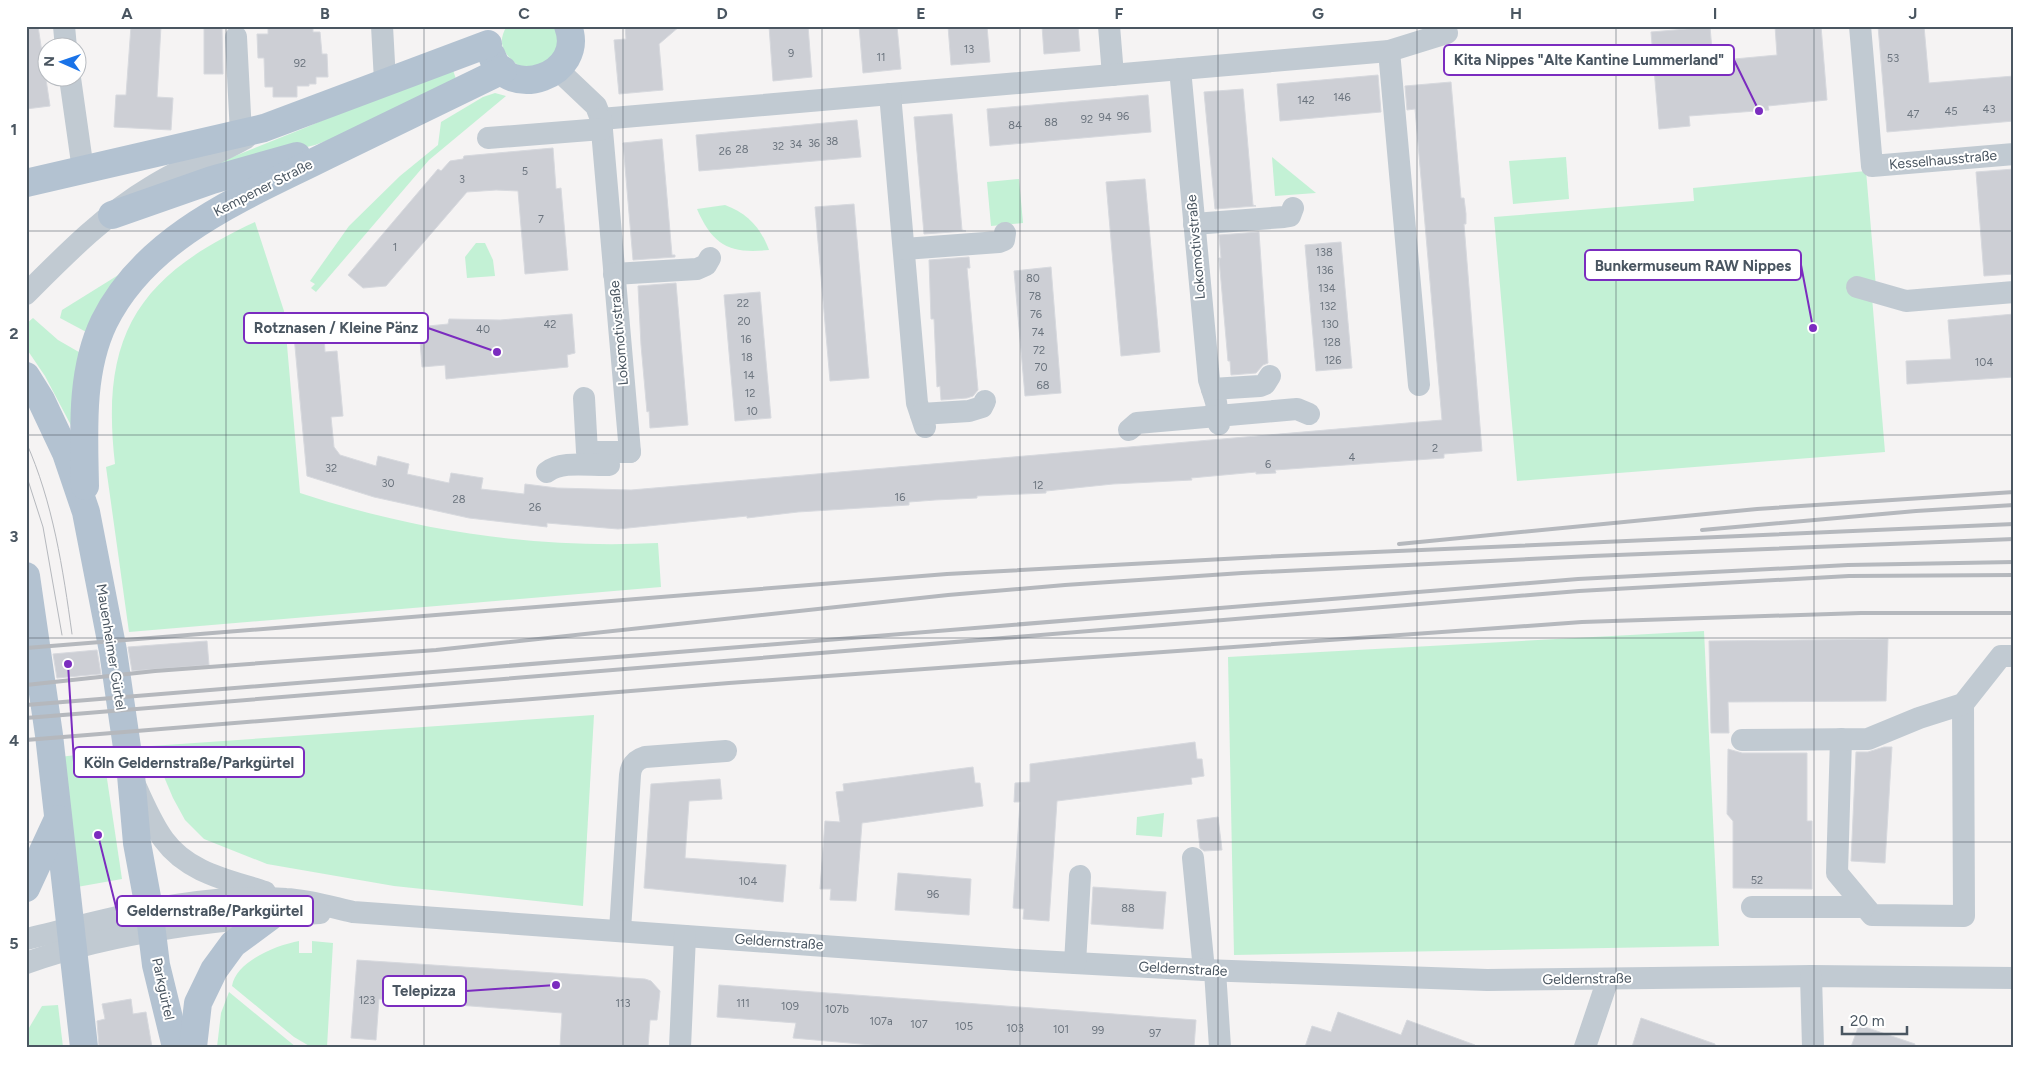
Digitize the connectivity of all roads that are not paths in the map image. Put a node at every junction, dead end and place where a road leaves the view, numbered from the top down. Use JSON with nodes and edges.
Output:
{"nodes":[{"id":1,"x":382,"y":26,"type":"edge"},
{"id":2,"x":568,"y":26,"type":"edge"},
{"id":3,"x":1109,"y":26,"type":"edge"},
{"id":4,"x":1860,"y":26,"type":"edge"},
{"id":5,"x":1448,"y":33,"type":"dead end"},
{"id":6,"x":489,"y":35,"type":"edge"},
{"id":7,"x":236,"y":37,"type":"dead end"},
{"id":8,"x":1390,"y":51,"type":"junction"},
{"id":9,"x":1180,"y":69,"type":"junction"},
{"id":10,"x":503,"y":70,"type":"junction"},
{"id":11,"x":558,"y":70,"type":"junction"},
{"id":12,"x":1113,"y":75,"type":"junction"},
{"id":13,"x":385,"y":81,"type":"junction"},
{"id":14,"x":71,"y":88,"type":"edge"},
{"id":15,"x":890,"y":94,"type":"junction"},
{"id":16,"x":602,"y":124,"type":"junction"},
{"id":17,"x":384,"y":128,"type":"junction"},
{"id":18,"x":253,"y":131,"type":"junction"},
{"id":19,"x":488,"y":138,"type":"dead end"},
{"id":20,"x":2014,"y":154,"type":"edge"},
{"id":21,"x":83,"y":170,"type":"junction"},
{"id":22,"x":26,"y":183,"type":"edge"},
{"id":23,"x":1293,"y":208,"type":"dead end"},
{"id":24,"x":112,"y":215,"type":"junction"},
{"id":25,"x":1194,"y":224,"type":"junction"},
{"id":26,"x":1005,"y":233,"type":"dead end"},
{"id":27,"x":904,"y":249,"type":"junction"},
{"id":28,"x":710,"y":258,"type":"dead end"},
{"id":29,"x":614,"y":274,"type":"junction"},
{"id":30,"x":1857,"y":287,"type":"dead end"},
{"id":31,"x":2014,"y":292,"type":"edge"},
{"id":32,"x":27,"y":293,"type":"edge"},
{"id":33,"x":26,"y":376,"type":"edge"},
{"id":34,"x":1270,"y":376,"type":"dead end"},
{"id":35,"x":1418,"y":385,"type":"dead end"},
{"id":36,"x":584,"y":398,"type":"dead end"},
{"id":37,"x":985,"y":401,"type":"dead end"},
{"id":38,"x":1216,"y":408,"type":"junction"},
{"id":39,"x":1309,"y":414,"type":"dead end"},
{"id":40,"x":1129,"y":430,"type":"dead end"},
{"id":41,"x":630,"y":452,"type":"junction"},
{"id":42,"x":547,"y":472,"type":"dead end"},
{"id":43,"x":86,"y":512,"type":"junction"},
{"id":44,"x":26,"y":576,"type":"edge"},
{"id":45,"x":2014,"y":656,"type":"edge"},
{"id":46,"x":1963,"y":704,"type":"junction"},
{"id":47,"x":1841,"y":739,"type":"junction"},
{"id":48,"x":1742,"y":740,"type":"dead end"},
{"id":49,"x":726,"y":751,"type":"dead end"},
{"id":50,"x":130,"y":775,"type":"junction"},
{"id":51,"x":58,"y":818,"type":"junction"},
{"id":52,"x":1193,"y":858,"type":"dead end"},
{"id":53,"x":1080,"y":876,"type":"dead end"},
{"id":54,"x":26,"y":888,"type":"edge"},
{"id":55,"x":1864,"y":906,"type":"junction"},
{"id":56,"x":1752,"y":907,"type":"dead end"},
{"id":57,"x":279,"y":908,"type":"junction"},
{"id":58,"x":151,"y":920,"type":"junction"},
{"id":59,"x":620,"y":930,"type":"junction"},
{"id":60,"x":685,"y":936,"type":"junction"},
{"id":61,"x":26,"y":938,"type":"edge"},
{"id":62,"x":72,"y":938,"type":"junction"},
{"id":63,"x":26,"y":963,"type":"edge"},
{"id":64,"x":1075,"y":963,"type":"junction"},
{"id":65,"x":1209,"y":970,"type":"junction"},
{"id":66,"x":1811,"y":976,"type":"junction"},
{"id":67,"x":2014,"y":978,"type":"edge"},
{"id":68,"x":1608,"y":979,"type":"junction"},
{"id":69,"x":84,"y":1047,"type":"edge"},
{"id":70,"x":176,"y":1047,"type":"edge"},
{"id":71,"x":193,"y":1047,"type":"edge"},
{"id":72,"x":680,"y":1047,"type":"edge"},
{"id":73,"x":1220,"y":1047,"type":"edge"},
{"id":74,"x":1585,"y":1047,"type":"edge"},
{"id":75,"x":1813,"y":1047,"type":"edge"}],
"edges":[{"from":1,"to":13,"type":"street"},
{"from":2,"to":11,"type":"main road"},
{"from":3,"to":12,"type":"street"},
{"from":4,"to":20,"type":"street","name":"Kesselhausstraße"},
{"from":5,"to":8,"type":"street"},
{"from":6,"to":10,"type":"main road","name":"Kempener Straße"},
{"from":6,"to":13,"type":"main road","name":"Kempener Straße"},
{"from":7,"to":18,"type":"street"},
{"from":8,"to":9,"type":"street"},
{"from":8,"to":35,"type":"street"},
{"from":9,"to":12,"type":"street"},
{"from":9,"to":25,"type":"street","name":"Lokomotivstraße"},
{"from":10,"to":11,"type":"main road"},
{"from":10,"to":17,"type":"main road","name":"Kempener Straße"},
{"from":11,"to":16,"type":"street","name":"Lokomotivstraße"},
{"from":12,"to":15,"type":"street"},
{"from":13,"to":18,"type":"main road","name":"Kempener Straße"},
{"from":14,"to":21,"type":"street"},
{"from":15,"to":16,"type":"street"},
{"from":15,"to":27,"type":"street"},
{"from":16,"to":19,"type":"street"},
{"from":16,"to":29,"type":"street","name":"Lokomotivstraße"},
{"from":17,"to":24,"type":"main road","name":"Kempener Straße"},
{"from":17,"to":43,"type":"main road","name":"Kempener Straße"},
{"from":18,"to":21,"type":"main road","name":"Kempener Straße"},
{"from":18,"to":24,"type":"street","name":"Kempener Straße"},
{"from":21,"to":22,"type":"main road","name":"Kempener Straße"},
{"from":23,"to":25,"type":"street"},
{"from":24,"to":32,"type":"street","name":"Kempener Straße"},
{"from":25,"to":38,"type":"street","name":"Lokomotivstraße"},
{"from":26,"to":27,"type":"street"},
{"from":27,"to":37,"type":"street"},
{"from":28,"to":29,"type":"street"},
{"from":29,"to":41,"type":"street","name":"Lokomotivstraße"},
{"from":30,"to":31,"type":"street"},
{"from":33,"to":43,"type":"main road","name":"Mauenheimer Gürtel"},
{"from":34,"to":38,"type":"street"},
{"from":36,"to":41,"type":"street"},
{"from":38,"to":39,"type":"street"},
{"from":38,"to":40,"type":"street"},
{"from":41,"to":42,"type":"street"},
{"from":43,"to":50,"type":"main road","name":"Mauenheimer Gürtel"},
{"from":44,"to":51,"type":"main road"},
{"from":45,"to":46,"type":"street"},
{"from":46,"to":47,"type":"street"},
{"from":46,"to":55,"type":"street"},
{"from":47,"to":48,"type":"street"},
{"from":47,"to":55,"type":"street"},
{"from":49,"to":59,"type":"street"},
{"from":50,"to":57,"type":"street"},
{"from":50,"to":58,"type":"main road","name":"Mauenheimer Gürtel"},
{"from":51,"to":54,"type":"main road"},
{"from":51,"to":62,"type":"main road"},
{"from":52,"to":65,"type":"street"},
{"from":53,"to":64,"type":"street"},
{"from":55,"to":56,"type":"street"},
{"from":57,"to":58,"type":"street","name":"Geldernstraße"},
{"from":57,"to":59,"type":"street","name":"Geldernstraße"},
{"from":57,"to":71,"type":"main road"},
{"from":58,"to":62,"type":"street","name":"Geldernstraße"},
{"from":58,"to":70,"type":"main road","name":"Parkgürtel"},
{"from":59,"to":60,"type":"street","name":"Geldernstraße"},
{"from":60,"to":64,"type":"street","name":"Geldernstraße"},
{"from":60,"to":72,"type":"street"},
{"from":61,"to":62,"type":"street"},
{"from":62,"to":63,"type":"street"},
{"from":62,"to":69,"type":"main road"},
{"from":64,"to":65,"type":"street","name":"Geldernstraße"},
{"from":65,"to":68,"type":"street","name":"Geldernstraße"},
{"from":65,"to":73,"type":"street"},
{"from":66,"to":67,"type":"street","name":"Geldernstraße"},
{"from":66,"to":68,"type":"street","name":"Geldernstraße"},
{"from":66,"to":75,"type":"street"},
{"from":68,"to":74,"type":"street"}]}
